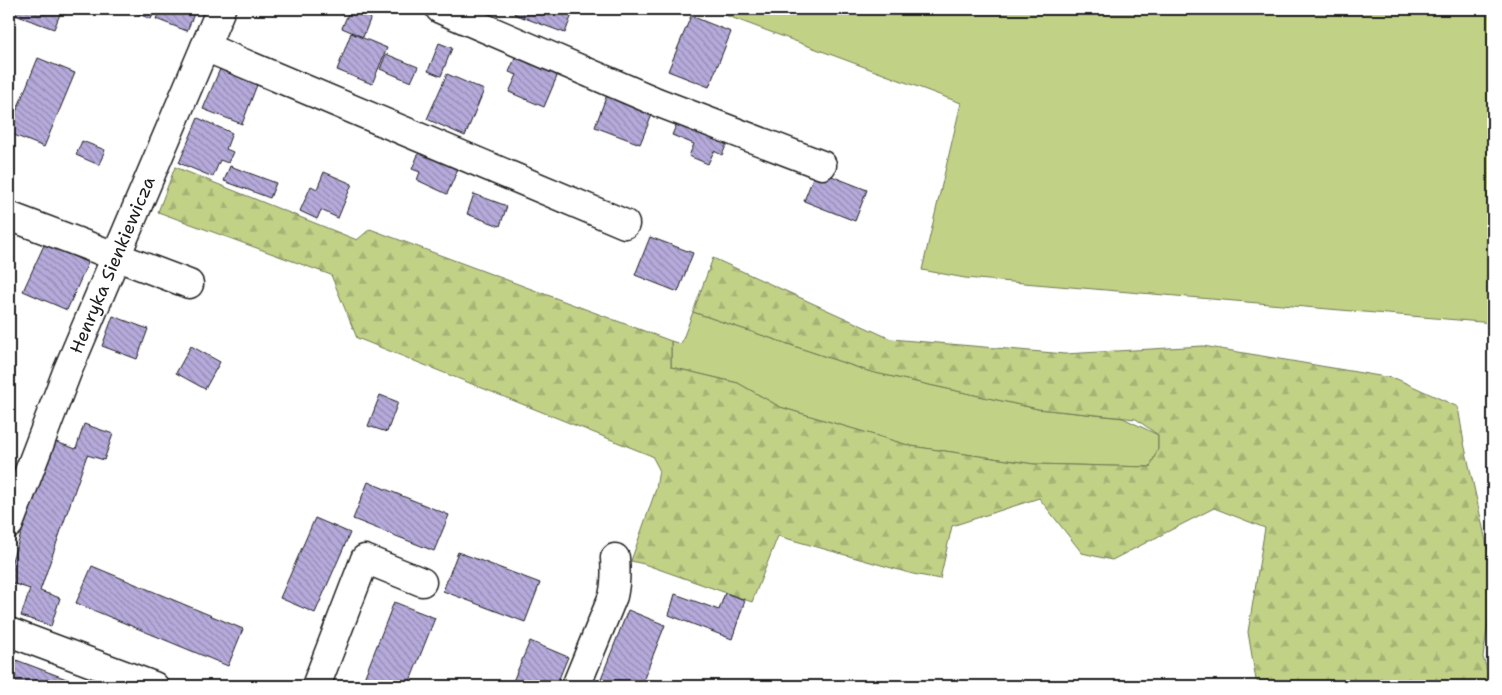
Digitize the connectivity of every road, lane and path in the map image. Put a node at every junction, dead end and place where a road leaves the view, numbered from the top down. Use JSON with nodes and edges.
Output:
{"nodes":[{"id":1,"x":222,"y":9,"type":"edge"},
{"id":2,"x":440,"y":9,"type":"edge"},
{"id":3,"x":205,"y":47,"type":"junction"},
{"id":4,"x":822,"y":165,"type":"dead end"},
{"id":5,"x":9,"y":216,"type":"edge"},
{"id":6,"x":625,"y":224,"type":"dead end"},
{"id":7,"x":115,"y":256,"type":"junction"},
{"id":8,"x":189,"y":284,"type":"dead end"},
{"id":9,"x":9,"y":524,"type":"edge"},
{"id":10,"x":615,"y":558,"type":"dead end"},
{"id":11,"x":422,"y":582,"type":"dead end"},
{"id":12,"x":9,"y":632,"type":"edge"},
{"id":13,"x":154,"y":686,"type":"edge"},
{"id":14,"x":316,"y":686,"type":"edge"},
{"id":15,"x":576,"y":686,"type":"edge"}],
"edges":[{"from":1,"to":3,"type":"street","name":"Henryka Sienkiewicza"},
{"from":2,"to":4,"type":"street"},
{"from":3,"to":6,"type":"street"},
{"from":3,"to":7,"type":"street","name":"Henryka Sienkiewicza"},
{"from":5,"to":7,"type":"street"},
{"from":7,"to":8,"type":"street"},
{"from":7,"to":9,"type":"street","name":"Henryka Sienkiewicza"},
{"from":10,"to":15,"type":"street"},
{"from":11,"to":14,"type":"street"},
{"from":12,"to":13,"type":"street"}]}
